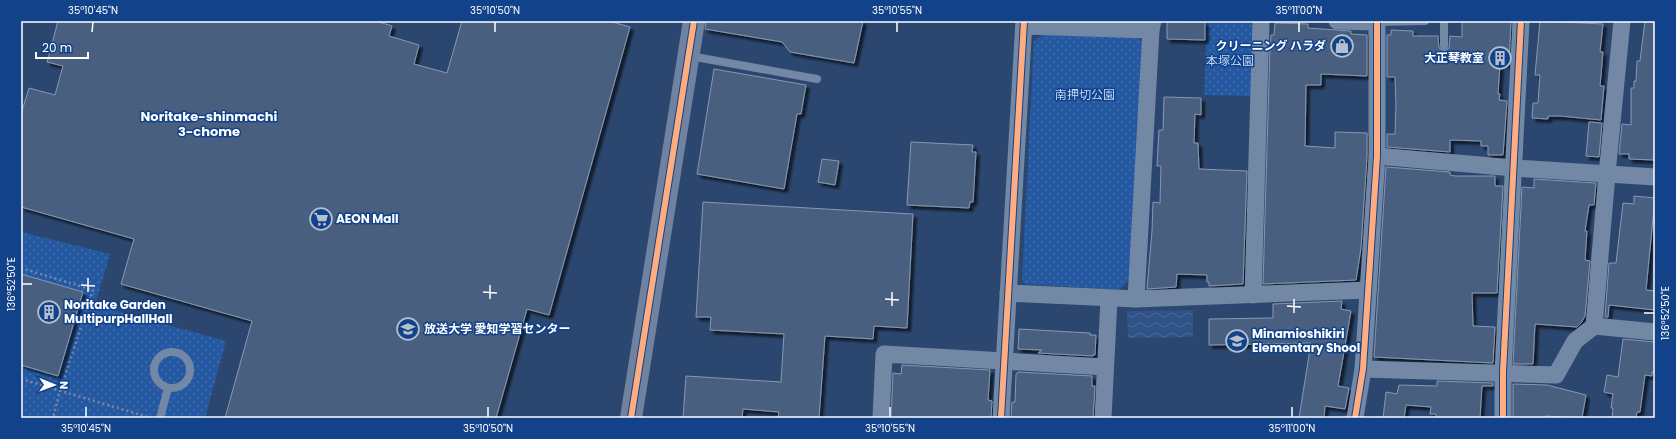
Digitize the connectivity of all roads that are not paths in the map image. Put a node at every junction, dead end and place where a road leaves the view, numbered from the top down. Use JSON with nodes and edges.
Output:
{"nodes":[{"id":1,"x":694,"y":21,"type":"edge"},
{"id":2,"x":1261,"y":21,"type":"edge"},
{"id":3,"x":1337,"y":21,"type":"edge"},
{"id":4,"x":1377,"y":21,"type":"edge"},
{"id":5,"x":1425,"y":21,"type":"edge"},
{"id":6,"x":1444,"y":21,"type":"edge"},
{"id":7,"x":1520,"y":21,"type":"edge"},
{"id":8,"x":1622,"y":21,"type":"edge"},
{"id":9,"x":1024,"y":24,"type":"edge"},
{"id":10,"x":1152,"y":26,"type":"edge"},
{"id":11,"x":1444,"y":46,"type":"dead end"},
{"id":12,"x":689,"y":56,"type":"junction"},
{"id":13,"x":817,"y":79,"type":"dead end"},
{"id":14,"x":1377,"y":156,"type":"junction"},
{"id":15,"x":1514,"y":168,"type":"junction"},
{"id":16,"x":1607,"y":174,"type":"junction"},
{"id":17,"x":1655,"y":177,"type":"edge"},
{"id":18,"x":1368,"y":290,"type":"junction"},
{"id":19,"x":1008,"y":293,"type":"junction"},
{"id":20,"x":1253,"y":295,"type":"junction"},
{"id":21,"x":1109,"y":299,"type":"junction"},
{"id":22,"x":1136,"y":299,"type":"junction"},
{"id":23,"x":1594,"y":326,"type":"junction"},
{"id":24,"x":1655,"y":332,"type":"edge"},
{"id":25,"x":1004,"y":361,"type":"junction"},
{"id":26,"x":1105,"y":367,"type":"junction"},
{"id":27,"x":1363,"y":369,"type":"junction"},
{"id":28,"x":1503,"y":372,"type":"junction"},
{"id":29,"x":168,"y":388,"type":"junction"},
{"id":30,"x":160,"y":418,"type":"edge"},
{"id":31,"x":631,"y":418,"type":"edge"},
{"id":32,"x":881,"y":418,"type":"edge"},
{"id":33,"x":1001,"y":418,"type":"edge"},
{"id":34,"x":1103,"y":418,"type":"edge"},
{"id":35,"x":1355,"y":418,"type":"edge"},
{"id":36,"x":1503,"y":418,"type":"edge"}],
"edges":[{"from":1,"to":12,"type":"street"},
{"from":2,"to":20,"type":"street"},
{"from":3,"to":4,"type":"street"},
{"from":4,"to":5,"type":"lane"},
{"from":4,"to":14,"type":"street"},
{"from":6,"to":11,"type":"lane"},
{"from":7,"to":15,"type":"street"},
{"from":8,"to":16,"type":"street"},
{"from":9,"to":10,"type":"street"},
{"from":9,"to":19,"type":"street"},
{"from":10,"to":22,"type":"street"},
{"from":12,"to":13,"type":"lane"},
{"from":12,"to":31,"type":"street"},
{"from":14,"to":15,"type":"street"},
{"from":14,"to":18,"type":"street"},
{"from":15,"to":16,"type":"street"},
{"from":15,"to":28,"type":"street"},
{"from":16,"to":17,"type":"street"},
{"from":16,"to":23,"type":"street"},
{"from":18,"to":20,"type":"street"},
{"from":18,"to":27,"type":"street"},
{"from":19,"to":21,"type":"street"},
{"from":19,"to":25,"type":"street"},
{"from":20,"to":22,"type":"street"},
{"from":21,"to":22,"type":"street"},
{"from":21,"to":26,"type":"street"},
{"from":23,"to":24,"type":"street"},
{"from":23,"to":28,"type":"street"},
{"from":25,"to":26,"type":"street"},
{"from":25,"to":32,"type":"street"},
{"from":25,"to":33,"type":"street"},
{"from":26,"to":34,"type":"street"},
{"from":27,"to":28,"type":"street"},
{"from":27,"to":35,"type":"street"},
{"from":28,"to":36,"type":"street"},
{"from":29,"to":29,"type":"lane"},
{"from":29,"to":30,"type":"lane"}]}
